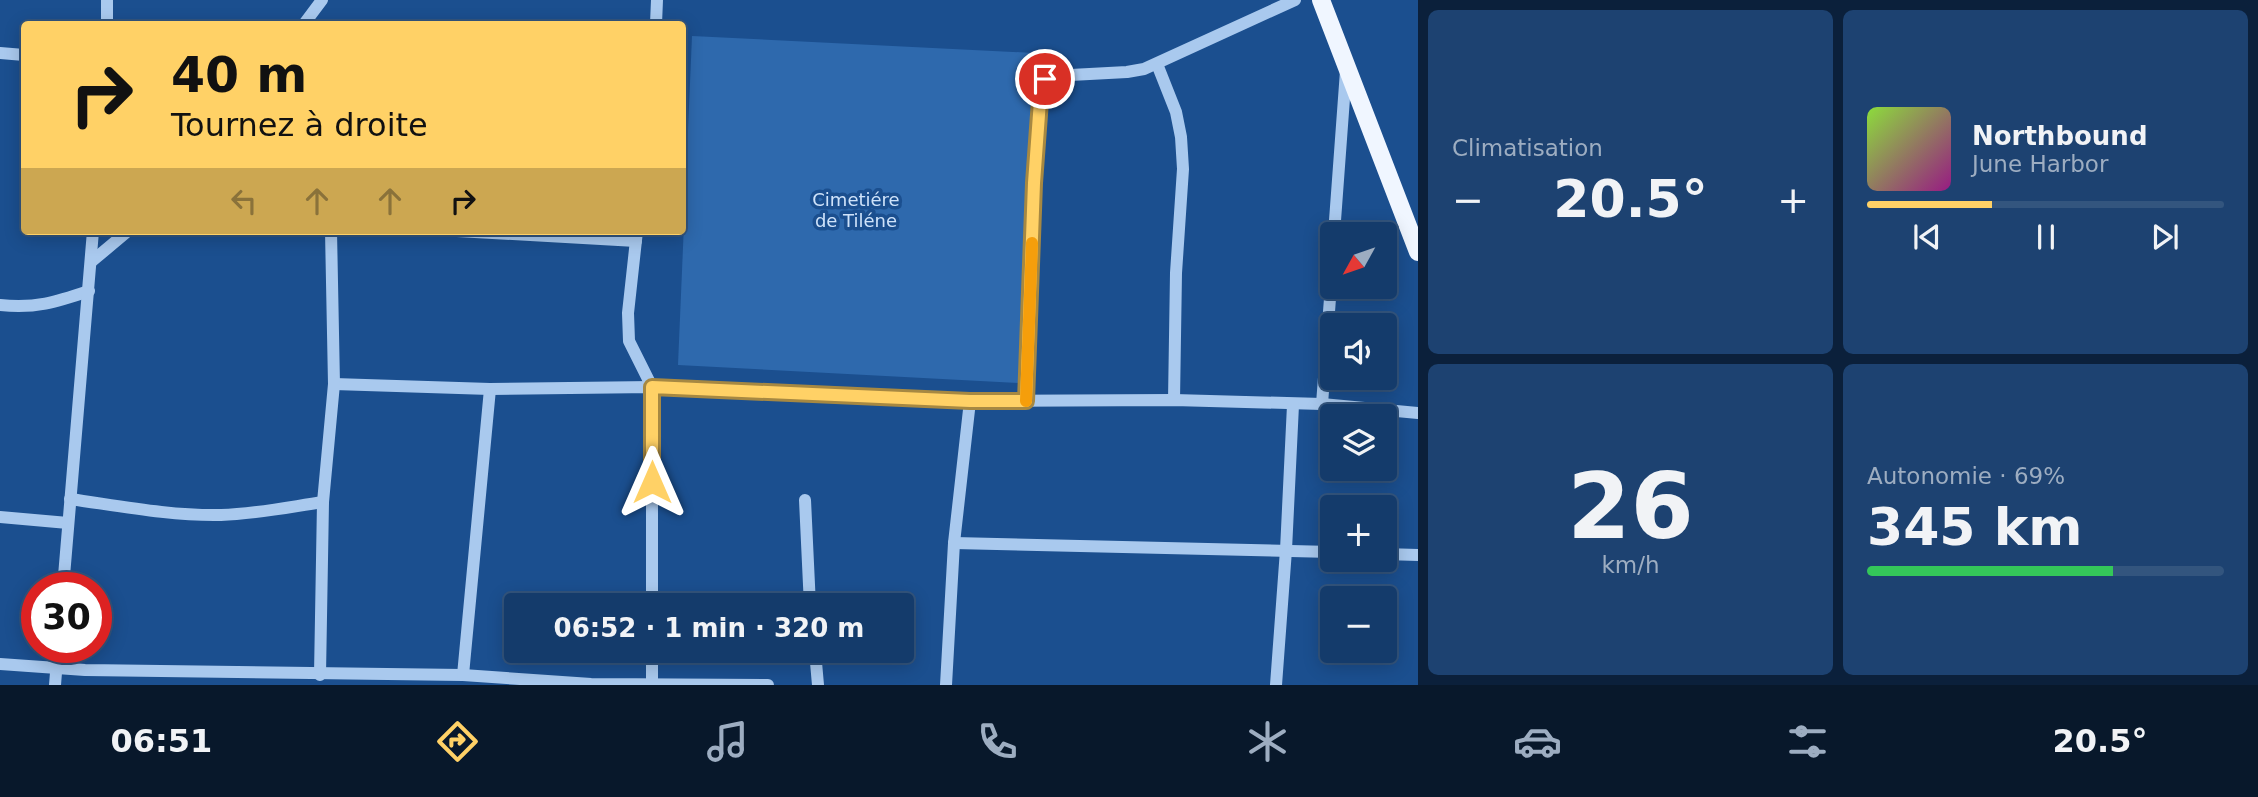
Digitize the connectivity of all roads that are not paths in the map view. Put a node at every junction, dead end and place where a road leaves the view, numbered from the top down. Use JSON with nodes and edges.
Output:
{"nodes":[{"id":1,"x":107,"y":0,"type":"edge"},
{"id":2,"x":322,"y":0,"type":"edge"},
{"id":3,"x":657,"y":0,"type":"edge"},
{"id":4,"x":1295,"y":0,"type":"edge"},
{"id":5,"x":1321,"y":0,"type":"edge"},
{"id":6,"x":107,"y":21,"type":"edge"},
{"id":7,"x":306,"y":21,"type":"edge"},
{"id":8,"x":656,"y":21,"type":"edge"},
{"id":9,"x":0,"y":53,"type":"edge"},
{"id":10,"x":21,"y":55,"type":"edge"},
{"id":11,"x":1346,"y":63,"type":"junction"},
{"id":12,"x":1157,"y":64,"type":"junction"},
{"id":13,"x":1335,"y":222,"type":"edge"},
{"id":14,"x":93,"y":235,"type":"edge"},
{"id":15,"x":123,"y":235,"type":"edge"},
{"id":16,"x":331,"y":235,"type":"edge"},
{"id":17,"x":600,"y":235,"type":"edge"},
{"id":18,"x":636,"y":236,"type":"edge"},
{"id":19,"x":1418,"y":252,"type":"edge"},
{"id":20,"x":91,"y":262,"type":"junction"},
{"id":21,"x":89,"y":291,"type":"junction"},
{"id":22,"x":1330,"y":299,"type":"edge"},
{"id":23,"x":0,"y":305,"type":"edge"},
{"id":24,"x":334,"y":384,"type":"junction"},
{"id":25,"x":652,"y":387,"type":"junction"},
{"id":26,"x":490,"y":389,"type":"junction"},
{"id":27,"x":1174,"y":400,"type":"junction"},
{"id":28,"x":970,"y":401,"type":"junction"},
{"id":29,"x":1026,"y":401,"type":"junction"},
{"id":30,"x":1320,"y":404,"type":"edge"},
{"id":31,"x":1322,"y":404,"type":"edge"},
{"id":32,"x":1293,"y":405,"type":"junction"},
{"id":33,"x":1397,"y":411,"type":"edge"},
{"id":34,"x":1418,"y":413,"type":"edge"},
{"id":35,"x":70,"y":499,"type":"junction"},
{"id":36,"x":805,"y":500,"type":"dead end"},
{"id":37,"x":323,"y":502,"type":"junction"},
{"id":38,"x":0,"y":517,"type":"edge"},
{"id":39,"x":68,"y":523,"type":"junction"},
{"id":40,"x":954,"y":544,"type":"junction"},
{"id":41,"x":1286,"y":550,"type":"junction"},
{"id":42,"x":1320,"y":551,"type":"edge"},
{"id":43,"x":1397,"y":554,"type":"edge"},
{"id":44,"x":1418,"y":555,"type":"edge"},
{"id":45,"x":64,"y":572,"type":"edge"},
{"id":46,"x":652,"y":593,"type":"edge"},
{"id":47,"x":809,"y":593,"type":"edge"},
{"id":48,"x":56,"y":663,"type":"edge"},
{"id":49,"x":652,"y":663,"type":"edge"},
{"id":50,"x":816,"y":663,"type":"edge"},
{"id":51,"x":0,"y":664,"type":"edge"},
{"id":52,"x":56,"y":667,"type":"junction"},
{"id":53,"x":320,"y":675,"type":"junction"},
{"id":54,"x":463,"y":675,"type":"junction"},
{"id":55,"x":277,"y":679,"type":"edge"},
{"id":56,"x":591,"y":684,"type":"edge"},
{"id":57,"x":652,"y":684,"type":"edge"},
{"id":58,"x":55,"y":685,"type":"edge"},
{"id":59,"x":768,"y":685,"type":"edge"},
{"id":60,"x":818,"y":685,"type":"edge"},
{"id":61,"x":946,"y":685,"type":"edge"},
{"id":62,"x":1276,"y":685,"type":"edge"}],
"edges":[{"from":1,"to":6,"type":"street"},
{"from":2,"to":7,"type":"street"},
{"from":3,"to":8,"type":"street"},
{"from":4,"to":12,"type":"street"},
{"from":5,"to":11,"type":"main road"},
{"from":9,"to":10,"type":"street"},
{"from":11,"to":13,"type":"street"},
{"from":11,"to":19,"type":"main road"},
{"from":12,"to":27,"type":"street"},
{"from":12,"to":29,"type":"street"},
{"from":14,"to":20,"type":"street"},
{"from":15,"to":20,"type":"street"},
{"from":16,"to":24,"type":"street"},
{"from":17,"to":18,"type":"street"},
{"from":18,"to":25,"type":"street"},
{"from":20,"to":21,"type":"street"},
{"from":21,"to":23,"type":"street"},
{"from":21,"to":35,"type":"street"},
{"from":22,"to":31,"type":"street"},
{"from":24,"to":26,"type":"street"},
{"from":24,"to":37,"type":"street"},
{"from":25,"to":26,"type":"street"},
{"from":25,"to":28,"type":"street"},
{"from":25,"to":46,"type":"street"},
{"from":26,"to":54,"type":"street"},
{"from":27,"to":29,"type":"street"},
{"from":27,"to":32,"type":"street"},
{"from":28,"to":29,"type":"street"},
{"from":28,"to":40,"type":"street"},
{"from":30,"to":32,"type":"street"},
{"from":32,"to":41,"type":"street"},
{"from":33,"to":34,"type":"street"},
{"from":35,"to":37,"type":"street"},
{"from":35,"to":39,"type":"street"},
{"from":36,"to":47,"type":"street"},
{"from":37,"to":53,"type":"street"},
{"from":38,"to":39,"type":"street"},
{"from":39,"to":45,"type":"street"},
{"from":40,"to":41,"type":"street"},
{"from":40,"to":61,"type":"street"},
{"from":41,"to":42,"type":"street"},
{"from":41,"to":62,"type":"street"},
{"from":43,"to":44,"type":"street"},
{"from":48,"to":52,"type":"street"},
{"from":49,"to":57,"type":"street"},
{"from":50,"to":60,"type":"street"},
{"from":51,"to":52,"type":"street"},
{"from":52,"to":55,"type":"street"},
{"from":52,"to":58,"type":"street"},
{"from":53,"to":54,"type":"street"},
{"from":53,"to":55,"type":"street"},
{"from":54,"to":56,"type":"street"},
{"from":56,"to":57,"type":"street"},
{"from":57,"to":59,"type":"street"}]}
